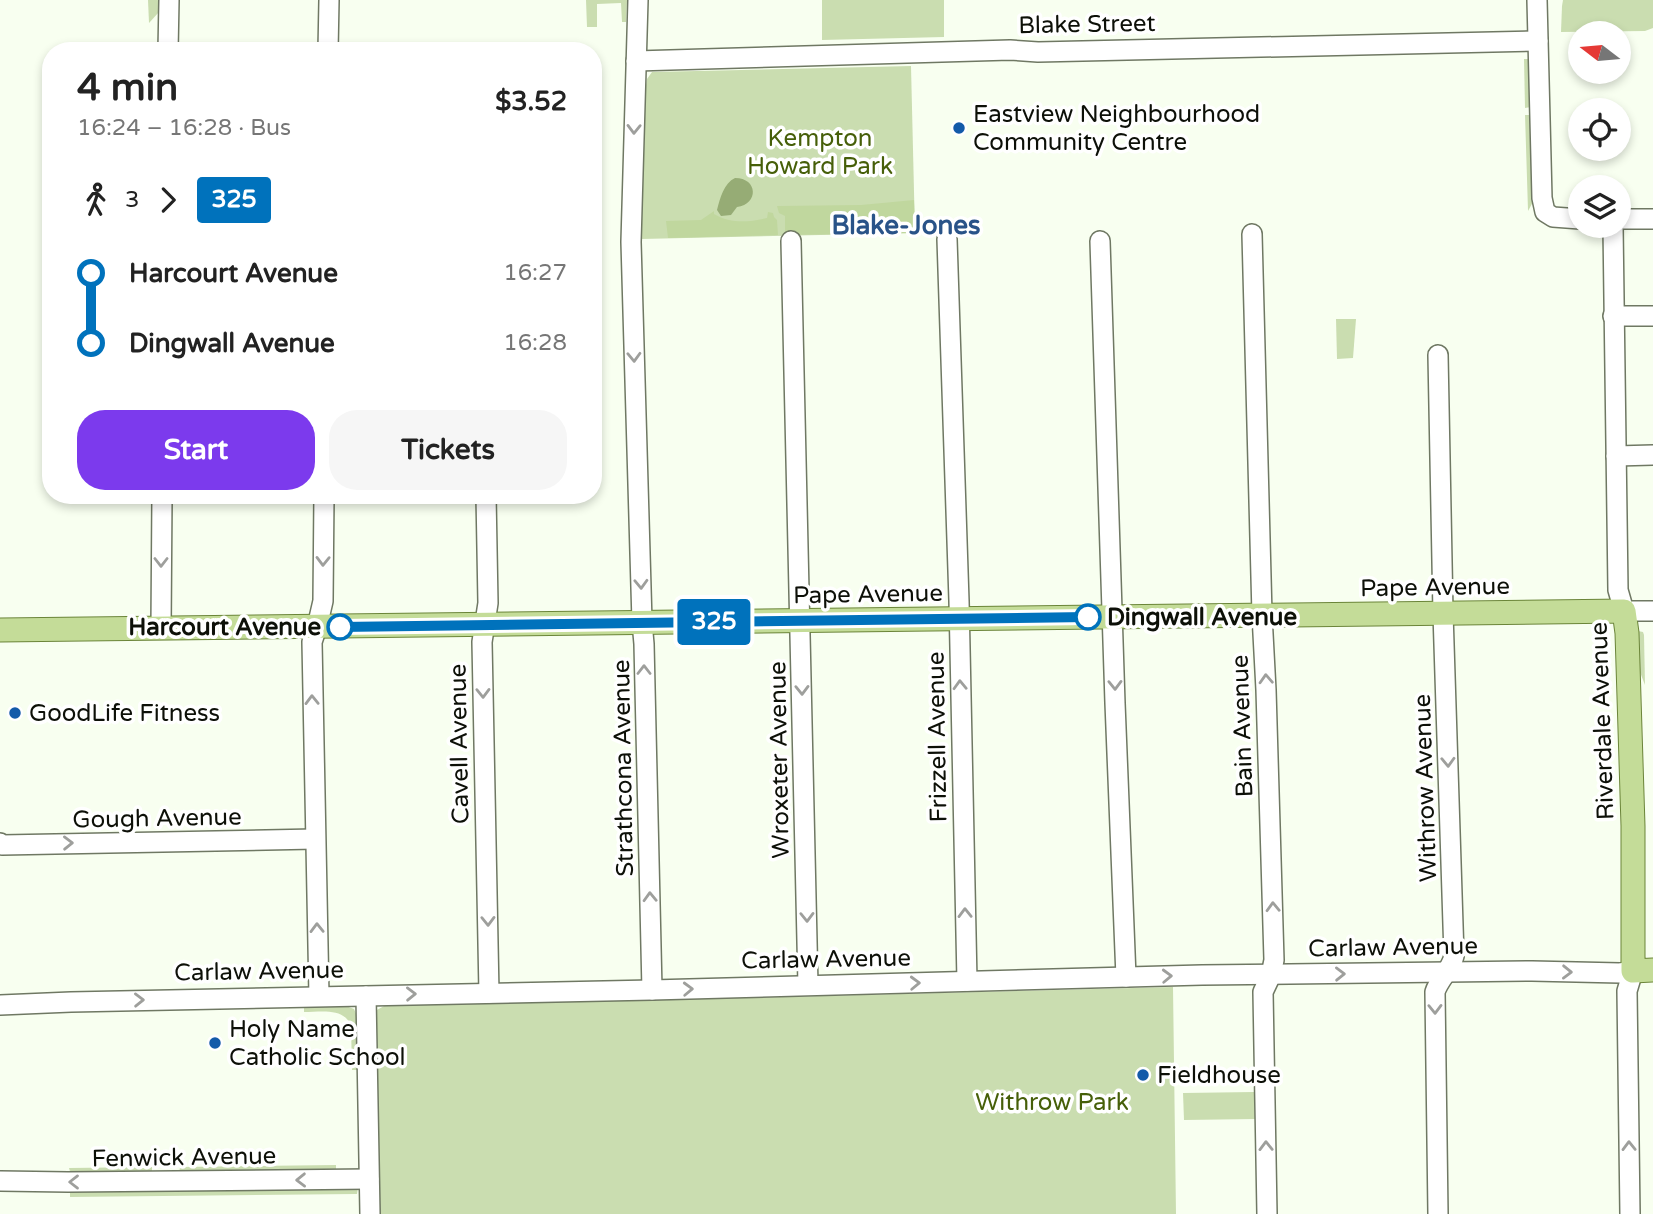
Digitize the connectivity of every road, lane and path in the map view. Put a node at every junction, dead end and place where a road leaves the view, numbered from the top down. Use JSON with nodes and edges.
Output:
{"nodes":[{"id":1,"x":169,"y":0,"type":"edge"},
{"id":2,"x":329,"y":0,"type":"edge"},
{"id":3,"x":638,"y":0,"type":"edge"},
{"id":4,"x":1537,"y":0,"type":"edge"},
{"id":5,"x":1538,"y":41,"type":"junction"},
{"id":6,"x":169,"y":42,"type":"edge"},
{"id":7,"x":328,"y":42,"type":"edge"},
{"id":8,"x":636,"y":61,"type":"junction"},
{"id":9,"x":1568,"y":218,"type":"edge"},
{"id":10,"x":1631,"y":219,"type":"edge"},
{"id":11,"x":1653,"y":219,"type":"edge"},
{"id":12,"x":1252,"y":234,"type":"dead end"},
{"id":13,"x":1613,"y":238,"type":"edge"},
{"id":14,"x":947,"y":239,"type":"dead end"},
{"id":15,"x":791,"y":241,"type":"dead end"},
{"id":16,"x":1100,"y":241,"type":"dead end"},
{"id":17,"x":1613,"y":316,"type":"junction"},
{"id":18,"x":1653,"y":316,"type":"edge"},
{"id":19,"x":1438,"y":355,"type":"dead end"},
{"id":20,"x":1653,"y":455,"type":"edge"},
{"id":21,"x":1616,"y":456,"type":"junction"},
{"id":22,"x":162,"y":504,"type":"edge"},
{"id":23,"x":324,"y":504,"type":"edge"},
{"id":24,"x":486,"y":504,"type":"edge"},
{"id":25,"x":1624,"y":611,"type":"junction"},
{"id":26,"x":1653,"y":611,"type":"edge"},
{"id":27,"x":1443,"y":613,"type":"junction"},
{"id":28,"x":1262,"y":615,"type":"junction"},
{"id":29,"x":1113,"y":616,"type":"junction"},
{"id":30,"x":959,"y":619,"type":"junction"},
{"id":31,"x":642,"y":622,"type":"junction"},
{"id":32,"x":801,"y":622,"type":"junction"},
{"id":33,"x":484,"y":625,"type":"junction"},
{"id":34,"x":317,"y":627,"type":"junction"},
{"id":35,"x":161,"y":628,"type":"junction"},
{"id":36,"x":0,"y":630,"type":"edge"},
{"id":37,"x":315,"y":839,"type":"junction"},
{"id":38,"x":0,"y":843,"type":"edge"},
{"id":39,"x":1643,"y":971,"type":"edge"},
{"id":40,"x":1447,"y":972,"type":"junction"},
{"id":41,"x":1271,"y":975,"type":"junction"},
{"id":42,"x":1126,"y":977,"type":"junction"},
{"id":43,"x":967,"y":981,"type":"junction"},
{"id":44,"x":808,"y":985,"type":"junction"},
{"id":45,"x":652,"y":990,"type":"junction"},
{"id":46,"x":489,"y":993,"type":"junction"},
{"id":47,"x":319,"y":996,"type":"junction"},
{"id":48,"x":366,"y":996,"type":"junction"},
{"id":49,"x":0,"y":1005,"type":"edge"},
{"id":50,"x":369,"y":1179,"type":"junction"},
{"id":51,"x":0,"y":1181,"type":"edge"},
{"id":52,"x":370,"y":1214,"type":"edge"},
{"id":53,"x":1267,"y":1214,"type":"edge"},
{"id":54,"x":1438,"y":1214,"type":"edge"},
{"id":55,"x":1630,"y":1214,"type":"edge"}],
"edges":[{"from":1,"to":6,"type":"street"},
{"from":2,"to":7,"type":"street"},
{"from":3,"to":8,"type":"street","name":"Strathcona Avenue"},
{"from":4,"to":5,"type":"street"},
{"from":5,"to":8,"type":"street","name":"Blake Street"},
{"from":5,"to":9,"type":"street"},
{"from":8,"to":31,"type":"street","name":"Strathcona Avenue","one_way":true},
{"from":10,"to":11,"type":"street"},
{"from":12,"to":28,"type":"street","name":"Bain Avenue"},
{"from":13,"to":17,"type":"street","name":"Riverdale Avenue"},
{"from":14,"to":30,"type":"street","name":"Frizzell Avenue"},
{"from":15,"to":32,"type":"street","name":"Wroxeter Avenue"},
{"from":16,"to":29,"type":"street"},
{"from":17,"to":18,"type":"street"},
{"from":17,"to":21,"type":"street","name":"Riverdale Avenue"},
{"from":19,"to":27,"type":"street","name":"Withrow Avenue"},
{"from":20,"to":21,"type":"street"},
{"from":21,"to":25,"type":"street","name":"Riverdale Avenue"},
{"from":22,"to":35,"type":"street","one_way":true},
{"from":23,"to":34,"type":"street","one_way":true},
{"from":24,"to":33,"type":"street","name":"Cavell Avenue"},
{"from":25,"to":26,"type":"street","name":"Pape Avenue"},
{"from":25,"to":27,"type":"main road","name":"Pape Avenue"},
{"from":25,"to":39,"type":"main road","name":"Riverdale Avenue"},
{"from":27,"to":28,"type":"main road","name":"Pape Avenue"},
{"from":27,"to":40,"type":"street","name":"Withrow Avenue","one_way":true},
{"from":28,"to":29,"type":"main road","name":"Pape Avenue"},
{"from":41,"to":28,"type":"street","name":"Bain Avenue","one_way":true},
{"from":29,"to":30,"type":"main road","name":"Pape Avenue"},
{"from":29,"to":42,"type":"street","one_way":true},
{"from":30,"to":32,"type":"main road","name":"Pape Avenue"},
{"from":43,"to":30,"type":"street","name":"Frizzell Avenue","one_way":true},
{"from":31,"to":32,"type":"main road","name":"Pape Avenue"},
{"from":31,"to":33,"type":"main road","name":"Pape Avenue"},
{"from":45,"to":31,"type":"street","name":"Strathcona Avenue","one_way":true},
{"from":32,"to":44,"type":"street","name":"Wroxeter Avenue","one_way":true},
{"from":33,"to":34,"type":"main road","name":"Pape Avenue"},
{"from":33,"to":46,"type":"street","name":"Cavell Avenue","one_way":true},
{"from":34,"to":35,"type":"main road","name":"Pape Avenue"},
{"from":37,"to":34,"type":"street","one_way":true},
{"from":35,"to":36,"type":"main road","name":"Pape Avenue"},
{"from":38,"to":37,"type":"street","name":"Gough Avenue","one_way":true},
{"from":47,"to":37,"type":"street","one_way":true},
{"from":40,"to":39,"type":"street","name":"Carlaw Avenue","one_way":true},
{"from":55,"to":39,"type":"street","name":"Riverdale Avenue","one_way":true},
{"from":41,"to":40,"type":"street","name":"Carlaw Avenue","one_way":true},
{"from":40,"to":54,"type":"street","name":"Withrow Avenue","one_way":true},
{"from":42,"to":41,"type":"street","name":"Carlaw Avenue","one_way":true},
{"from":53,"to":41,"type":"street","name":"Bain Avenue","one_way":true},
{"from":42,"to":43,"type":"street","name":"Carlaw Avenue"},
{"from":44,"to":43,"type":"street","name":"Carlaw Avenue","one_way":true},
{"from":45,"to":44,"type":"street","name":"Carlaw Avenue","one_way":true},
{"from":45,"to":46,"type":"street","name":"Carlaw Avenue"},
{"from":48,"to":46,"type":"street","name":"Carlaw Avenue","one_way":true},
{"from":47,"to":48,"type":"street","name":"Carlaw Avenue"},
{"from":49,"to":47,"type":"street","name":"Carlaw Avenue","one_way":true},
{"from":48,"to":50,"type":"street"},
{"from":50,"to":51,"type":"street","name":"Fenwick Avenue","one_way":true},
{"from":50,"to":52,"type":"street"}]}
